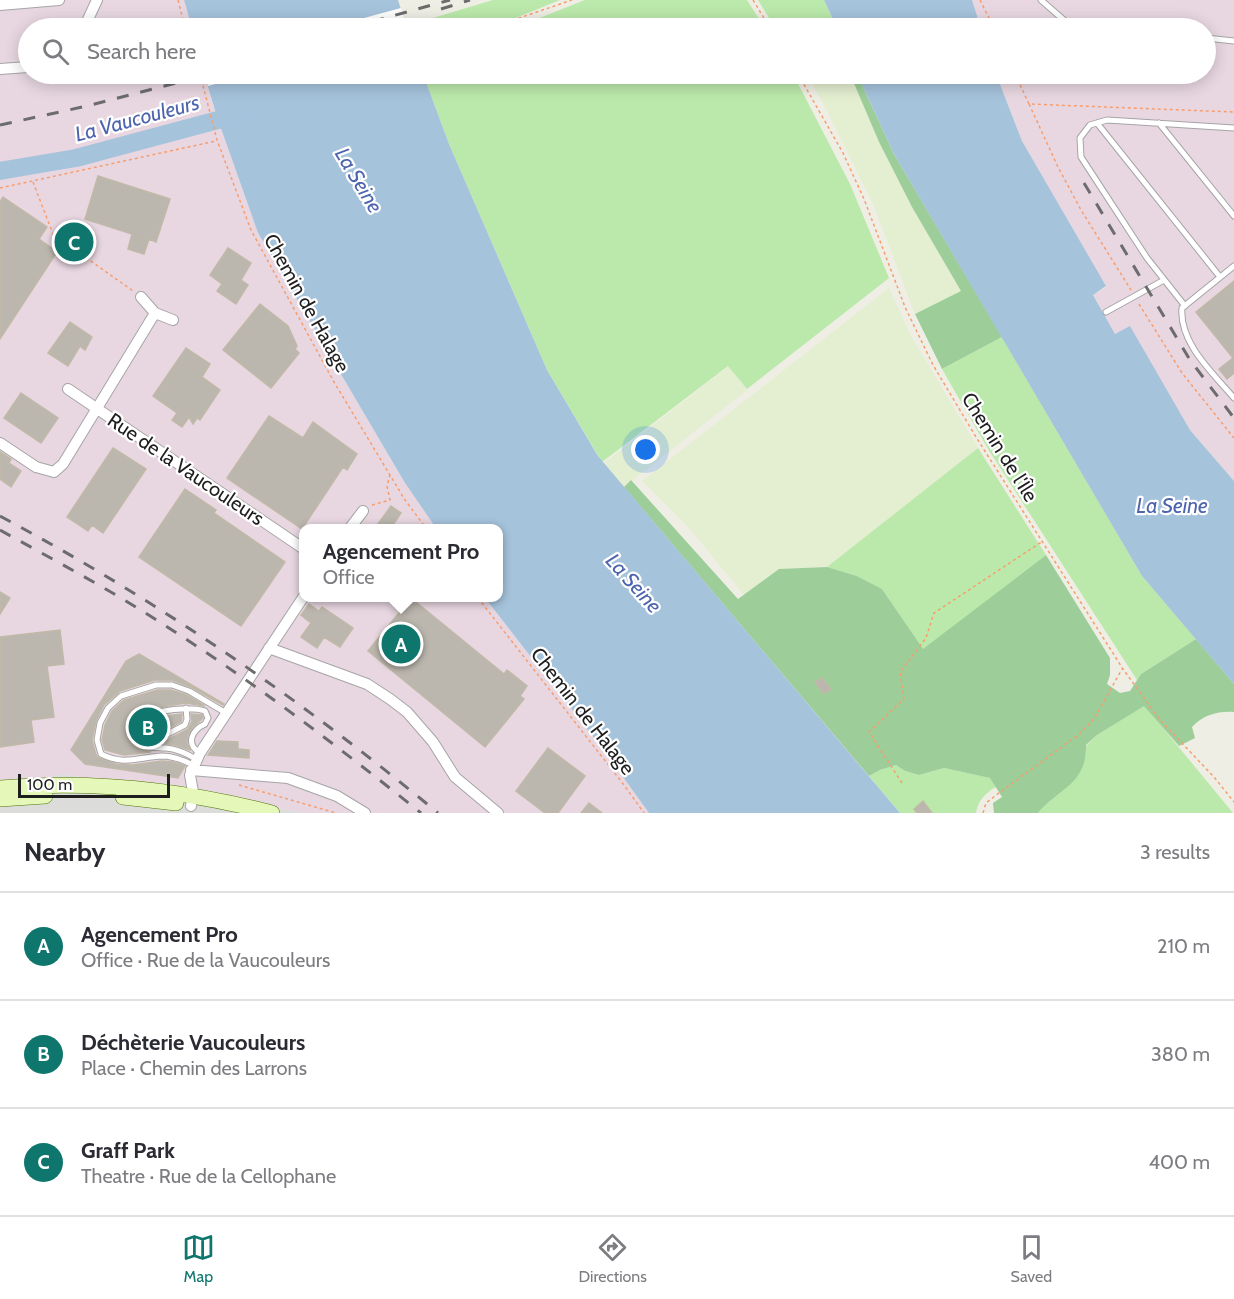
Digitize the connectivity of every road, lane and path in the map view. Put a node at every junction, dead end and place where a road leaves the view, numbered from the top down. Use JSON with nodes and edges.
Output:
{"nodes":[{"id":1,"x":59,"y":0,"type":"edge"},
{"id":2,"x":97,"y":0,"type":"edge"},
{"id":3,"x":178,"y":0,"type":"edge"},
{"id":4,"x":572,"y":0,"type":"edge"},
{"id":5,"x":753,"y":0,"type":"edge"},
{"id":6,"x":980,"y":0,"type":"edge"},
{"id":7,"x":1041,"y":0,"type":"edge"},
{"id":8,"x":0,"y":5,"type":"edge"},
{"id":9,"x":89,"y":18,"type":"edge"},
{"id":10,"x":182,"y":18,"type":"edge"},
{"id":11,"x":519,"y":18,"type":"edge"},
{"id":12,"x":764,"y":18,"type":"edge"},
{"id":13,"x":989,"y":18,"type":"edge"},
{"id":14,"x":1061,"y":18,"type":"edge"},
{"id":15,"x":1216,"y":39,"type":"edge"},
{"id":16,"x":1234,"y":40,"type":"edge"},
{"id":17,"x":18,"y":68,"type":"edge"},
{"id":18,"x":0,"y":69,"type":"edge"},
{"id":19,"x":203,"y":84,"type":"edge"},
{"id":20,"x":804,"y":84,"type":"edge"},
{"id":21,"x":1020,"y":84,"type":"edge"},
{"id":22,"x":1029,"y":104,"type":"junction"},
{"id":23,"x":1234,"y":112,"type":"edge"},
{"id":24,"x":1097,"y":123,"type":"junction"},
{"id":25,"x":1159,"y":123,"type":"junction"},
{"id":26,"x":1232,"y":128,"type":"edge"},
{"id":27,"x":1234,"y":134,"type":"edge"},
{"id":28,"x":217,"y":140,"type":"junction"},
{"id":29,"x":33,"y":181,"type":"junction"},
{"id":30,"x":0,"y":188,"type":"edge"},
{"id":31,"x":1234,"y":216,"type":"edge"},
{"id":32,"x":1234,"y":266,"type":"edge"},
{"id":33,"x":1220,"y":277,"type":"junction"},
{"id":34,"x":1164,"y":280,"type":"junction"},
{"id":35,"x":1135,"y":296,"type":"junction"},
{"id":36,"x":141,"y":297,"type":"joint"},
{"id":37,"x":1185,"y":306,"type":"junction"},
{"id":38,"x":1106,"y":312,"type":"dead end"},
{"id":39,"x":155,"y":313,"type":"junction"},
{"id":40,"x":173,"y":320,"type":"dead end"},
{"id":41,"x":68,"y":389,"type":"dead end"},
{"id":42,"x":1234,"y":398,"type":"edge"},
{"id":43,"x":96,"y":408,"type":"junction"},
{"id":44,"x":1234,"y":438,"type":"edge"},
{"id":45,"x":0,"y":443,"type":"edge"},
{"id":46,"x":390,"y":474,"type":"junction"},
{"id":47,"x":363,"y":511,"type":"joint"},
{"id":48,"x":353,"y":524,"type":"edge"},
{"id":49,"x":423,"y":524,"type":"edge"},
{"id":50,"x":1043,"y":541,"type":"junction"},
{"id":51,"x":299,"y":546,"type":"edge"},
{"id":52,"x":299,"y":602,"type":"edge"},
{"id":53,"x":482,"y":602,"type":"edge"},
{"id":54,"x":269,"y":648,"type":"junction"},
{"id":55,"x":1123,"y":669,"type":"junction"},
{"id":56,"x":186,"y":708,"type":"junction"},
{"id":57,"x":226,"y":712,"type":"junction"},
{"id":58,"x":144,"y":746,"type":"junction"},
{"id":59,"x":194,"y":764,"type":"junction"},
{"id":60,"x":902,"y":783,"type":"dead end"},
{"id":61,"x":240,"y":785,"type":"dead end"},
{"id":62,"x":0,"y":788,"type":"edge"},
{"id":63,"x":0,"y":799,"type":"edge"},
{"id":64,"x":186,"y":800,"type":"junction"},
{"id":65,"x":1234,"y":802,"type":"edge"},
{"id":66,"x":229,"y":813,"type":"edge"},
{"id":67,"x":272,"y":813,"type":"edge"},
{"id":68,"x":336,"y":813,"type":"edge"},
{"id":69,"x":365,"y":813,"type":"edge"},
{"id":70,"x":498,"y":813,"type":"edge"},
{"id":71,"x":644,"y":813,"type":"edge"},
{"id":72,"x":983,"y":813,"type":"edge"}],
"edges":[{"from":1,"to":8,"type":"street"},
{"from":2,"to":9,"type":"street"},
{"from":3,"to":10,"type":"path"},
{"from":4,"to":11,"type":"path"},
{"from":5,"to":12,"type":"path"},
{"from":6,"to":13,"type":"path"},
{"from":7,"to":14,"type":"lane"},
{"from":15,"to":16,"type":"lane"},
{"from":17,"to":18,"type":"street"},
{"from":19,"to":28,"type":"path","name":"Chemin de Halage"},
{"from":20,"to":50,"type":"path","name":"Chemin de l'Île"},
{"from":21,"to":22,"type":"path"},
{"from":22,"to":23,"type":"path"},
{"from":22,"to":35,"type":"path"},
{"from":24,"to":25,"type":"lane"},
{"from":24,"to":33,"type":"lane"},
{"from":24,"to":34,"type":"lane"},
{"from":25,"to":26,"type":"lane"},
{"from":25,"to":31,"type":"lane"},
{"from":26,"to":27,"type":"lane"},
{"from":28,"to":29,"type":"path"},
{"from":28,"to":46,"type":"path","name":"Chemin de Halage"},
{"from":29,"to":30,"type":"path"},
{"from":29,"to":36,"type":"path"},
{"from":32,"to":33,"type":"lane"},
{"from":33,"to":37,"type":"lane"},
{"from":34,"to":35,"type":"lane"},
{"from":34,"to":37,"type":"lane"},
{"from":35,"to":38,"type":"lane"},
{"from":35,"to":44,"type":"path"},
{"from":36,"to":39,"type":"street"},
{"from":37,"to":42,"type":"lane"},
{"from":39,"to":40,"type":"street"},
{"from":39,"to":43,"type":"street"},
{"from":41,"to":43,"type":"street","name":"Rue de la Vaucouleurs"},
{"from":43,"to":45,"type":"street"},
{"from":43,"to":51,"type":"street","name":"Rue de la Vaucouleurs"},
{"from":46,"to":47,"type":"path"},
{"from":46,"to":49,"type":"path","name":"Chemin de Halage"},
{"from":47,"to":48,"type":"street"},
{"from":50,"to":55,"type":"path","name":"Chemin de l'Île"},
{"from":50,"to":60,"type":"path"},
{"from":52,"to":54,"type":"street"},
{"from":53,"to":71,"type":"path","name":"Chemin de Halage"},
{"from":54,"to":57,"type":"street"},
{"from":54,"to":70,"type":"street"},
{"from":55,"to":65,"type":"path","name":"Chemin de l'Île"},
{"from":55,"to":72,"type":"path"},
{"from":56,"to":58,"type":"lane"},
{"from":56,"to":58,"type":"lane"},
{"from":56,"to":59,"type":"lane"},
{"from":57,"to":59,"type":"street"},
{"from":57,"to":59,"type":"lane"},
{"from":58,"to":59,"type":"lane"},
{"from":59,"to":64,"type":"street"},
{"from":59,"to":69,"type":"street"},
{"from":61,"to":68,"type":"path"},
{"from":62,"to":64,"type":"main road"},
{"from":63,"to":64,"type":"main road"},
{"from":64,"to":66,"type":"main road"},
{"from":64,"to":67,"type":"main road"}]}
